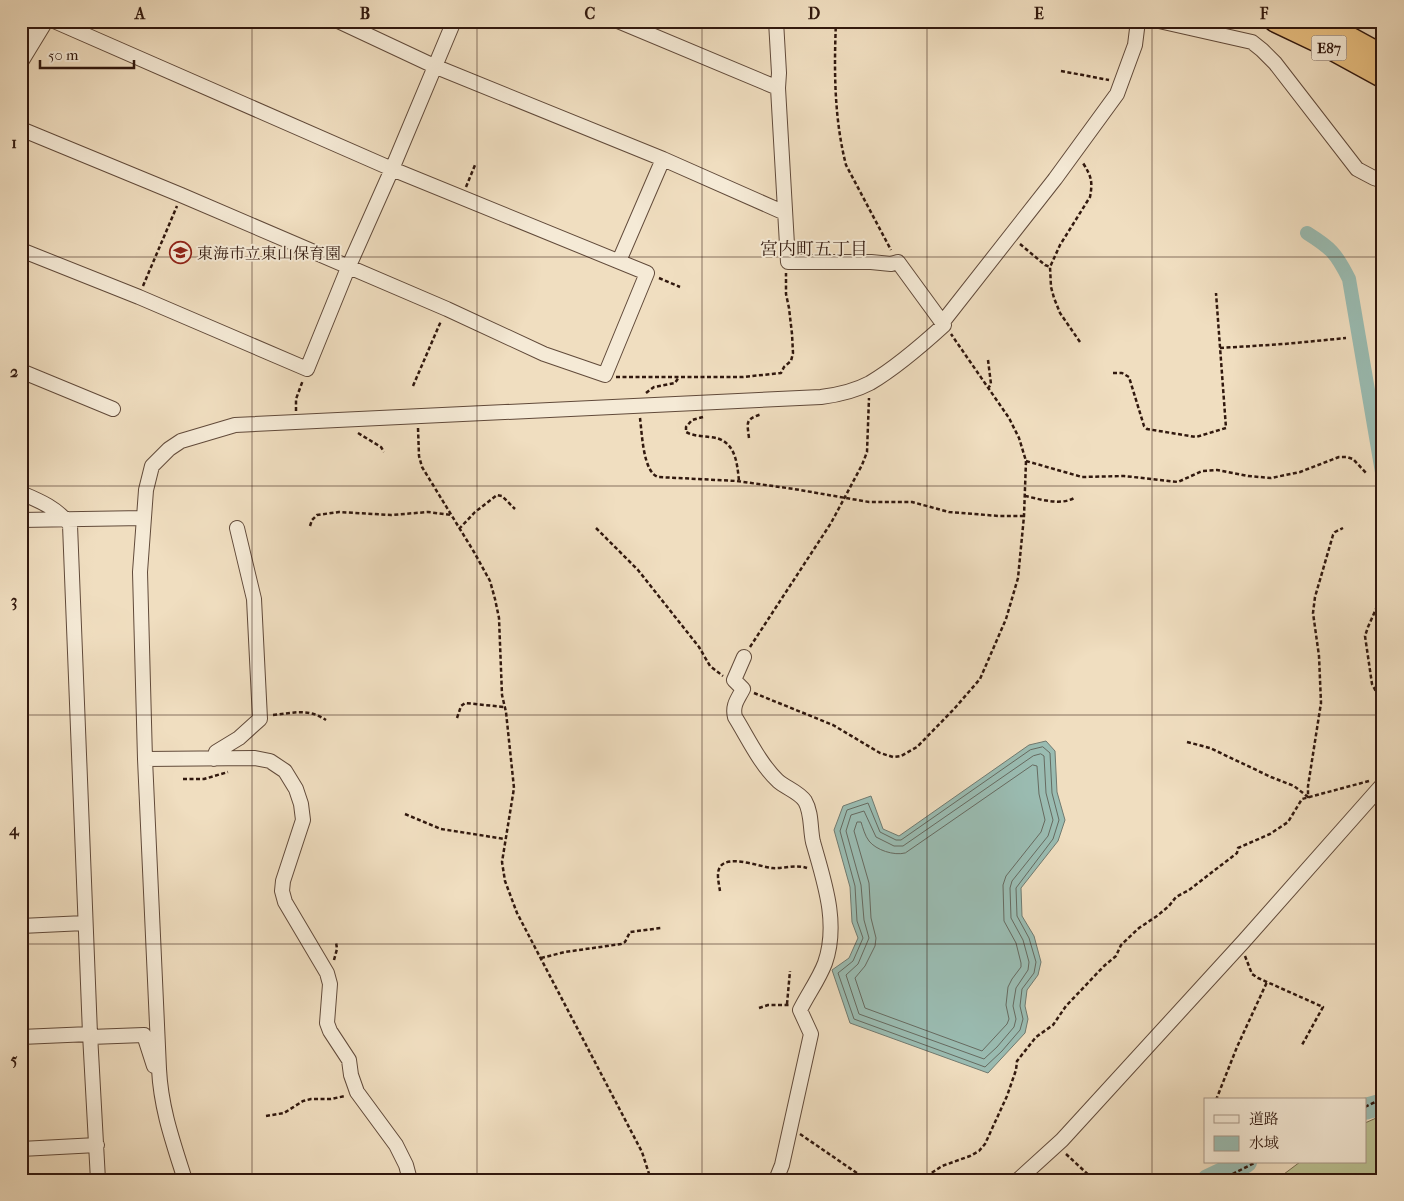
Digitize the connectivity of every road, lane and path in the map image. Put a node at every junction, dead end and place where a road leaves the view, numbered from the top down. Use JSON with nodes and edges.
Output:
{"nodes":[{"id":1,"x":29,"y":21,"type":"edge"},
{"id":2,"x":46,"y":21,"type":"edge"},
{"id":3,"x":54,"y":21,"type":"edge"},
{"id":4,"x":338,"y":21,"type":"edge"},
{"id":5,"x":454,"y":21,"type":"edge"},
{"id":6,"x":618,"y":21,"type":"edge"},
{"id":7,"x":776,"y":21,"type":"edge"},
{"id":8,"x":836,"y":21,"type":"edge"},
{"id":9,"x":854,"y":21,"type":"edge"},
{"id":10,"x":1138,"y":21,"type":"edge"},
{"id":11,"x":1159,"y":21,"type":"edge"},
{"id":12,"x":1275,"y":21,"type":"edge"},
{"id":13,"x":1319,"y":21,"type":"edge"},
{"id":14,"x":897,"y":24,"type":"dead end"},
{"id":15,"x":21,"y":39,"type":"edge"},
{"id":16,"x":1383,"y":56,"type":"edge"},
{"id":17,"x":21,"y":62,"type":"edge"},
{"id":18,"x":434,"y":66,"type":"junction"},
{"id":19,"x":1061,"y":71,"type":"dead end"},
{"id":20,"x":1383,"y":77,"type":"edge"},
{"id":21,"x":1121,"y":83,"type":"junction"},
{"id":22,"x":778,"y":88,"type":"junction"},
{"id":23,"x":21,"y":129,"type":"edge"},
{"id":24,"x":1074,"y":152,"type":"junction"},
{"id":25,"x":663,"y":159,"type":"junction"},
{"id":26,"x":475,"y":165,"type":"dead end"},
{"id":27,"x":392,"y":170,"type":"junction"},
{"id":28,"x":1383,"y":181,"type":"edge"},
{"id":29,"x":181,"y":195,"type":"junction"},
{"id":30,"x":461,"y":197,"type":"junction"},
{"id":31,"x":785,"y":213,"type":"junction"},
{"id":32,"x":1012,"y":233,"type":"junction"},
{"id":33,"x":21,"y":250,"type":"edge"},
{"id":34,"x":619,"y":261,"type":"junction"},
{"id":35,"x":788,"y":262,"type":"junction"},
{"id":36,"x":898,"y":262,"type":"junction"},
{"id":37,"x":1050,"y":267,"type":"junction"},
{"id":38,"x":348,"y":268,"type":"junction"},
{"id":39,"x":647,"y":273,"type":"junction"},
{"id":40,"x":680,"y":287,"type":"dead end"},
{"id":41,"x":1216,"y":293,"type":"dead end"},
{"id":42,"x":139,"y":297,"type":"junction"},
{"id":43,"x":447,"y":309,"type":"junction"},
{"id":44,"x":943,"y":324,"type":"junction"},
{"id":45,"x":1346,"y":338,"type":"dead end"},
{"id":46,"x":1080,"y":342,"type":"dead end"},
{"id":47,"x":1220,"y":348,"type":"junction"},
{"id":48,"x":988,"y":360,"type":"dead end"},
{"id":49,"x":308,"y":369,"type":"junction"},
{"id":50,"x":21,"y":371,"type":"edge"},
{"id":51,"x":1112,"y":373,"type":"dead end"},
{"id":52,"x":604,"y":375,"type":"junction"},
{"id":53,"x":678,"y":377,"type":"junction"},
{"id":54,"x":869,"y":384,"type":"junction"},
{"id":55,"x":413,"y":386,"type":"dead end"},
{"id":56,"x":989,"y":387,"type":"junction"},
{"id":57,"x":787,"y":398,"type":"junction"},
{"id":58,"x":636,"y":405,"type":"junction"},
{"id":59,"x":113,"y":409,"type":"dead end"},
{"id":60,"x":709,"y":415,"type":"dead end"},
{"id":61,"x":417,"y":416,"type":"junction"},
{"id":62,"x":296,"y":422,"type":"junction"},
{"id":63,"x":355,"y":432,"type":"dead end"},
{"id":64,"x":749,"y":438,"type":"dead end"},
{"id":65,"x":384,"y":452,"type":"dead end"},
{"id":66,"x":1026,"y":461,"type":"junction"},
{"id":67,"x":1367,"y":474,"type":"dead end"},
{"id":68,"x":739,"y":482,"type":"junction"},
{"id":69,"x":21,"y":493,"type":"edge"},
{"id":70,"x":1025,"y":496,"type":"junction"},
{"id":71,"x":844,"y":498,"type":"junction"},
{"id":72,"x":1074,"y":498,"type":"dead end"},
{"id":73,"x":515,"y":509,"type":"dead end"},
{"id":74,"x":451,"y":515,"type":"junction"},
{"id":75,"x":1024,"y":516,"type":"junction"},
{"id":76,"x":64,"y":518,"type":"junction"},
{"id":77,"x":144,"y":518,"type":"junction"},
{"id":78,"x":21,"y":520,"type":"edge"},
{"id":79,"x":310,"y":526,"type":"dead end"},
{"id":80,"x":237,"y":528,"type":"dead end"},
{"id":81,"x":459,"y":528,"type":"junction"},
{"id":82,"x":596,"y":528,"type":"dead end"},
{"id":83,"x":1343,"y":528,"type":"dead end"},
{"id":84,"x":1380,"y":587,"type":"dead end"},
{"id":85,"x":744,"y":657,"type":"joint"},
{"id":86,"x":738,"y":685,"type":"junction"},
{"id":87,"x":1383,"y":704,"type":"edge"},
{"id":88,"x":504,"y":707,"type":"junction"},
{"id":89,"x":260,"y":718,"type":"junction"},
{"id":90,"x":458,"y":718,"type":"dead end"},
{"id":91,"x":326,"y":720,"type":"dead end"},
{"id":92,"x":1187,"y":742,"type":"dead end"},
{"id":93,"x":246,"y":758,"type":"junction"},
{"id":94,"x":145,"y":759,"type":"junction"},
{"id":95,"x":214,"y":759,"type":"junction"},
{"id":96,"x":182,"y":779,"type":"dead end"},
{"id":97,"x":1380,"y":781,"type":"edge"},
{"id":98,"x":1308,"y":797,"type":"junction"},
{"id":99,"x":405,"y":814,"type":"dead end"},
{"id":100,"x":506,"y":840,"type":"junction"},
{"id":101,"x":822,"y":874,"type":"junction"},
{"id":102,"x":720,"y":890,"type":"dead end"},
{"id":103,"x":85,"y":923,"type":"junction"},
{"id":104,"x":21,"y":926,"type":"edge"},
{"id":105,"x":661,"y":928,"type":"dead end"},
{"id":106,"x":1239,"y":946,"type":"junction"},
{"id":107,"x":542,"y":958,"type":"junction"},
{"id":108,"x":790,"y":971,"type":"dead end"},
{"id":109,"x":1266,"y":982,"type":"junction"},
{"id":110,"x":787,"y":1004,"type":"junction"},
{"id":111,"x":759,"y":1008,"type":"dead end"},
{"id":112,"x":800,"y":1010,"type":"junction"},
{"id":113,"x":90,"y":1036,"type":"junction"},
{"id":114,"x":21,"y":1037,"type":"edge"},
{"id":115,"x":1302,"y":1045,"type":"dead end"},
{"id":116,"x":159,"y":1069,"type":"junction"},
{"id":117,"x":357,"y":1092,"type":"junction"},
{"id":118,"x":1217,"y":1098,"type":"edge"},
{"id":119,"x":1383,"y":1098,"type":"edge"},
{"id":120,"x":1366,"y":1106,"type":"edge"},
{"id":121,"x":266,"y":1116,"type":"dead end"},
{"id":122,"x":790,"y":1129,"type":"junction"},
{"id":123,"x":97,"y":1145,"type":"junction"},
{"id":124,"x":1056,"y":1146,"type":"junction"},
{"id":125,"x":21,"y":1149,"type":"edge"},
{"id":126,"x":1252,"y":1164,"type":"edge"},
{"id":127,"x":98,"y":1180,"type":"edge"},
{"id":128,"x":185,"y":1180,"type":"edge"},
{"id":129,"x":410,"y":1180,"type":"edge"},
{"id":130,"x":651,"y":1180,"type":"edge"},
{"id":131,"x":776,"y":1180,"type":"edge"},
{"id":132,"x":867,"y":1180,"type":"edge"},
{"id":133,"x":921,"y":1180,"type":"edge"},
{"id":134,"x":1018,"y":1180,"type":"edge"},
{"id":135,"x":1094,"y":1180,"type":"edge"},
{"id":136,"x":1221,"y":1180,"type":"edge"}],
"edges":[{"from":1,"to":15,"type":"street"},
{"from":2,"to":17,"type":"street"},
{"from":3,"to":27,"type":"street"},
{"from":4,"to":18,"type":"street"},
{"from":5,"to":18,"type":"street"},
{"from":6,"to":22,"type":"street"},
{"from":7,"to":22,"type":"street"},
{"from":8,"to":36,"type":"path"},
{"from":9,"to":14,"type":"path"},
{"from":10,"to":21,"type":"street"},
{"from":11,"to":28,"type":"street"},
{"from":12,"to":20,"type":"highway","number":"E87"},
{"from":13,"to":16,"type":"highway","number":"E87"},
{"from":18,"to":25,"type":"street"},
{"from":18,"to":27,"type":"street"},
{"from":19,"to":21,"type":"path"},
{"from":21,"to":24,"type":"street"},
{"from":22,"to":31,"type":"street"},
{"from":23,"to":29,"type":"street"},
{"from":24,"to":32,"type":"street"},
{"from":24,"to":37,"type":"path"},
{"from":25,"to":31,"type":"street"},
{"from":25,"to":34,"type":"street"},
{"from":26,"to":30,"type":"path"},
{"from":27,"to":30,"type":"street"},
{"from":27,"to":38,"type":"street"},
{"from":29,"to":38,"type":"street"},
{"from":29,"to":42,"type":"path"},
{"from":30,"to":34,"type":"street"},
{"from":31,"to":35,"type":"street"},
{"from":32,"to":37,"type":"path"},
{"from":32,"to":44,"type":"street"},
{"from":33,"to":42,"type":"street"},
{"from":34,"to":39,"type":"street"},
{"from":35,"to":36,"type":"street"},
{"from":35,"to":53,"type":"path"},
{"from":36,"to":44,"type":"street"},
{"from":37,"to":46,"type":"path"},
{"from":38,"to":43,"type":"street"},
{"from":38,"to":49,"type":"street"},
{"from":39,"to":40,"type":"path"},
{"from":39,"to":52,"type":"street"},
{"from":41,"to":47,"type":"path"},
{"from":42,"to":49,"type":"street"},
{"from":43,"to":52,"type":"street"},
{"from":43,"to":55,"type":"path"},
{"from":44,"to":54,"type":"street"},
{"from":44,"to":56,"type":"path"},
{"from":45,"to":47,"type":"path"},
{"from":47,"to":51,"type":"path"},
{"from":48,"to":56,"type":"path"},
{"from":49,"to":62,"type":"path"},
{"from":50,"to":59,"type":"street"},
{"from":52,"to":53,"type":"path"},
{"from":53,"to":58,"type":"path"},
{"from":54,"to":57,"type":"street"},
{"from":54,"to":71,"type":"path"},
{"from":56,"to":66,"type":"path"},
{"from":57,"to":58,"type":"street"},
{"from":57,"to":64,"type":"path"},
{"from":58,"to":61,"type":"street"},
{"from":58,"to":68,"type":"path"},
{"from":60,"to":68,"type":"path"},
{"from":61,"to":62,"type":"street"},
{"from":61,"to":74,"type":"path"},
{"from":62,"to":77,"type":"street"},
{"from":63,"to":65,"type":"path"},
{"from":66,"to":67,"type":"path"},
{"from":66,"to":70,"type":"path"},
{"from":68,"to":71,"type":"path"},
{"from":69,"to":76,"type":"street"},
{"from":70,"to":72,"type":"path"},
{"from":70,"to":75,"type":"path"},
{"from":71,"to":75,"type":"path"},
{"from":71,"to":85,"type":"path"},
{"from":73,"to":81,"type":"path"},
{"from":74,"to":79,"type":"path"},
{"from":74,"to":81,"type":"path"},
{"from":75,"to":86,"type":"path"},
{"from":76,"to":77,"type":"street"},
{"from":76,"to":78,"type":"street"},
{"from":76,"to":103,"type":"street"},
{"from":77,"to":94,"type":"street"},
{"from":80,"to":89,"type":"street"},
{"from":81,"to":88,"type":"path"},
{"from":82,"to":86,"type":"path"},
{"from":83,"to":98,"type":"path"},
{"from":84,"to":87,"type":"path"},
{"from":85,"to":86,"type":"street"},
{"from":86,"to":101,"type":"street"},
{"from":88,"to":90,"type":"path"},
{"from":88,"to":100,"type":"path"},
{"from":89,"to":91,"type":"path"},
{"from":89,"to":95,"type":"street"},
{"from":92,"to":98,"type":"path"},
{"from":93,"to":95,"type":"street"},
{"from":93,"to":96,"type":"path"},
{"from":93,"to":117,"type":"street"},
{"from":94,"to":95,"type":"street"},
{"from":94,"to":116,"type":"street"},
{"from":97,"to":98,"type":"path"},
{"from":97,"to":106,"type":"street"},
{"from":98,"to":133,"type":"path"},
{"from":99,"to":100,"type":"path"},
{"from":100,"to":107,"type":"path"},
{"from":101,"to":102,"type":"path"},
{"from":101,"to":112,"type":"street"},
{"from":103,"to":104,"type":"street"},
{"from":103,"to":113,"type":"street"},
{"from":105,"to":107,"type":"path"},
{"from":106,"to":109,"type":"path"},
{"from":106,"to":124,"type":"street"},
{"from":107,"to":130,"type":"path"},
{"from":108,"to":110,"type":"path"},
{"from":109,"to":115,"type":"path"},
{"from":109,"to":118,"type":"path"},
{"from":110,"to":111,"type":"path"},
{"from":110,"to":112,"type":"path"},
{"from":112,"to":122,"type":"street"},
{"from":113,"to":114,"type":"street"},
{"from":113,"to":116,"type":"street"},
{"from":113,"to":123,"type":"street"},
{"from":116,"to":128,"type":"street"},
{"from":117,"to":121,"type":"path"},
{"from":117,"to":129,"type":"street"},
{"from":119,"to":120,"type":"path"},
{"from":122,"to":131,"type":"street"},
{"from":122,"to":132,"type":"path"},
{"from":123,"to":125,"type":"street"},
{"from":123,"to":127,"type":"street"},
{"from":124,"to":134,"type":"street"},
{"from":124,"to":135,"type":"path"},
{"from":126,"to":136,"type":"path"}]}
